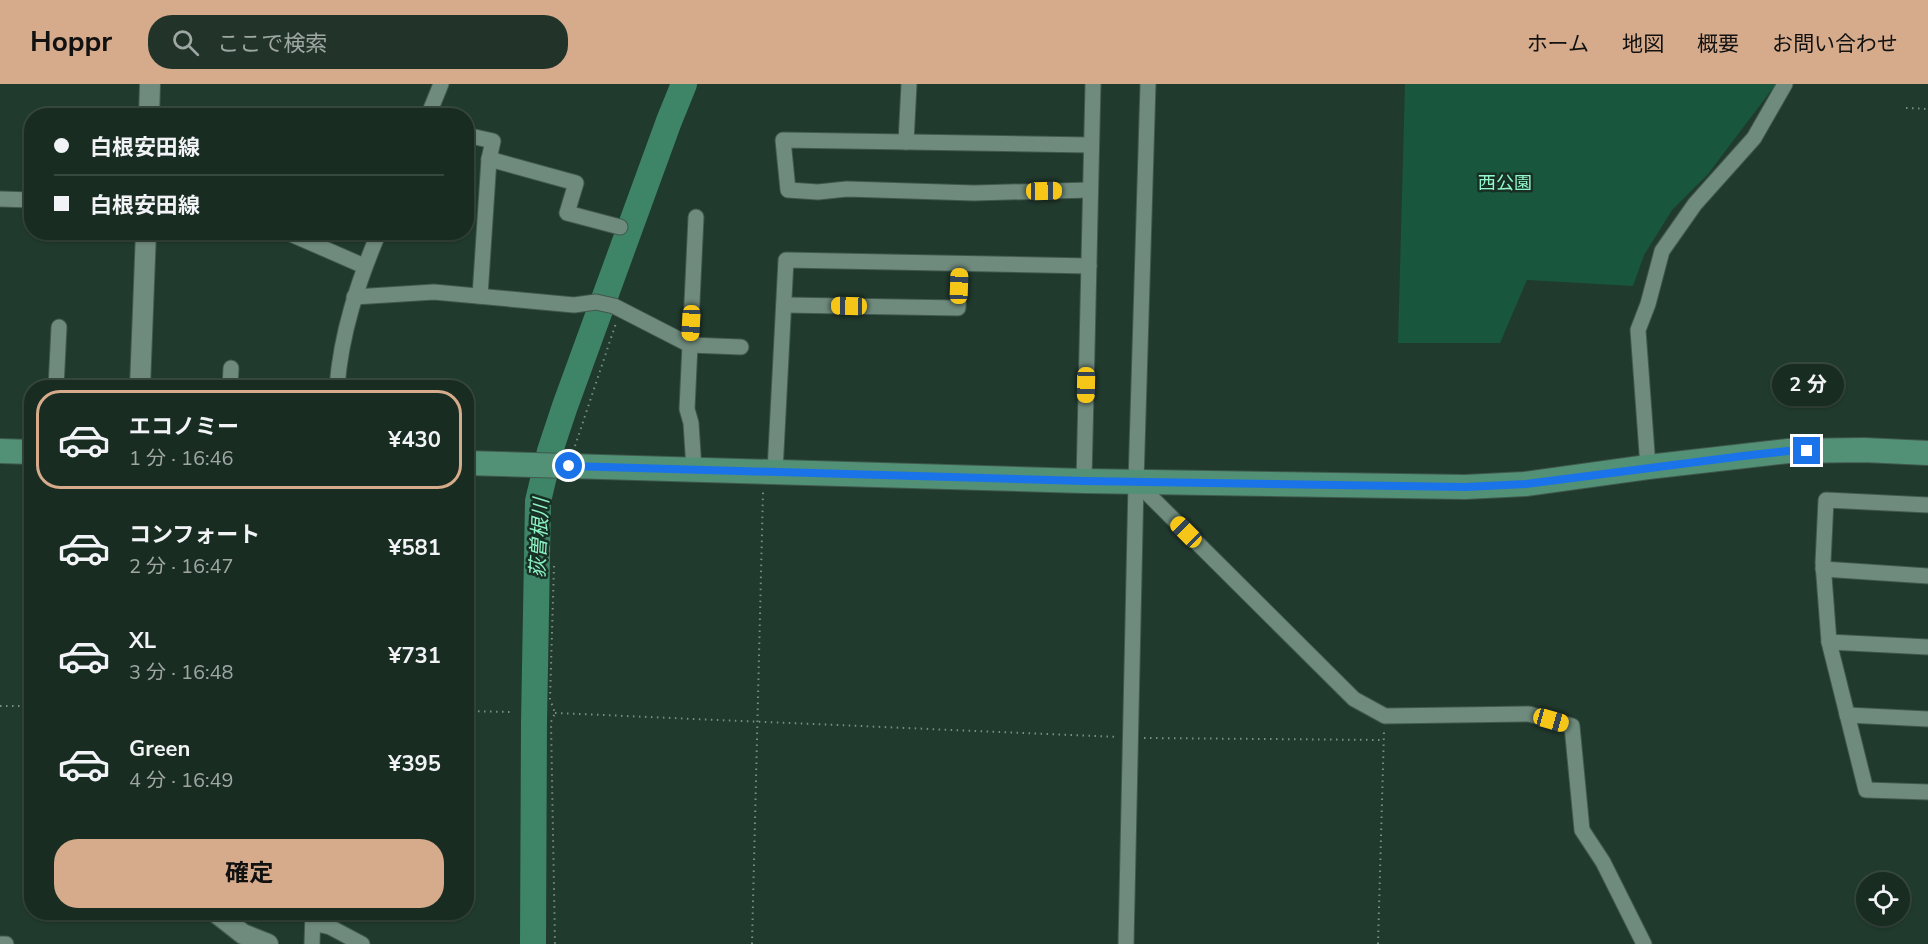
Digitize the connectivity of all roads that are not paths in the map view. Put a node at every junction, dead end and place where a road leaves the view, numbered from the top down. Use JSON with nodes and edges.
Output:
{"nodes":[{"id":1,"x":150,"y":84,"type":"edge"},
{"id":2,"x":441,"y":84,"type":"edge"},
{"id":3,"x":909,"y":84,"type":"edge"},
{"id":4,"x":1093,"y":84,"type":"edge"},
{"id":5,"x":1148,"y":84,"type":"edge"},
{"id":6,"x":1785,"y":84,"type":"edge"},
{"id":7,"x":149,"y":108,"type":"edge"},
{"id":8,"x":431,"y":108,"type":"edge"},
{"id":9,"x":474,"y":137,"type":"edge"},
{"id":10,"x":906,"y":142,"type":"junction"},
{"id":11,"x":1091,"y":145,"type":"junction"},
{"id":12,"x":489,"y":159,"type":"junction"},
{"id":13,"x":1090,"y":190,"type":"junction"},
{"id":14,"x":0,"y":199,"type":"edge"},
{"id":15,"x":24,"y":200,"type":"edge"},
{"id":16,"x":696,"y":217,"type":"dead end"},
{"id":17,"x":620,"y":227,"type":"dead end"},
{"id":18,"x":146,"y":240,"type":"edge"},
{"id":19,"x":304,"y":240,"type":"edge"},
{"id":20,"x":375,"y":240,"type":"edge"},
{"id":21,"x":960,"y":264,"type":"junction"},
{"id":22,"x":364,"y":266,"type":"junction"},
{"id":23,"x":1089,"y":266,"type":"junction"},
{"id":24,"x":480,"y":296,"type":"junction"},
{"id":25,"x":354,"y":297,"type":"junction"},
{"id":26,"x":784,"y":305,"type":"junction"},
{"id":27,"x":59,"y":327,"type":"dead end"},
{"id":28,"x":690,"y":345,"type":"junction"},
{"id":29,"x":741,"y":347,"type":"dead end"},
{"id":30,"x":231,"y":368,"type":"dead end"},
{"id":31,"x":56,"y":380,"type":"edge"},
{"id":32,"x":140,"y":380,"type":"edge"},
{"id":33,"x":230,"y":380,"type":"edge"},
{"id":34,"x":337,"y":380,"type":"edge"},
{"id":35,"x":0,"y":451,"type":"edge"},
{"id":36,"x":24,"y":452,"type":"edge"},
{"id":37,"x":1928,"y":453,"type":"edge"},
{"id":38,"x":474,"y":463,"type":"edge"},
{"id":39,"x":1653,"y":467,"type":"junction"},
{"id":40,"x":694,"y":469,"type":"junction"},
{"id":41,"x":770,"y":471,"type":"junction"},
{"id":42,"x":1084,"y":481,"type":"junction"},
{"id":43,"x":1136,"y":482,"type":"junction"},
{"id":44,"x":1928,"y":505,"type":"edge"},
{"id":45,"x":1823,"y":569,"type":"junction"},
{"id":46,"x":1928,"y":576,"type":"edge"},
{"id":47,"x":1829,"y":642,"type":"junction"},
{"id":48,"x":1928,"y":648,"type":"edge"},
{"id":49,"x":1847,"y":715,"type":"junction"},
{"id":50,"x":1928,"y":719,"type":"edge"},
{"id":51,"x":1928,"y":792,"type":"edge"},
{"id":52,"x":222,"y":920,"type":"edge"},
{"id":53,"x":313,"y":920,"type":"edge"},
{"id":54,"x":318,"y":920,"type":"edge"},
{"id":55,"x":237,"y":939,"type":"edge"},
{"id":56,"x":0,"y":944,"type":"edge"},
{"id":57,"x":6,"y":944,"type":"edge"},
{"id":58,"x":268,"y":944,"type":"edge"},
{"id":59,"x":312,"y":944,"type":"edge"},
{"id":60,"x":362,"y":944,"type":"edge"},
{"id":61,"x":1126,"y":944,"type":"edge"},
{"id":62,"x":1644,"y":944,"type":"edge"}],
"edges":[{"from":1,"to":7,"type":"street"},
{"from":2,"to":8,"type":"street"},
{"from":3,"to":10,"type":"street"},
{"from":4,"to":11,"type":"street"},
{"from":5,"to":43,"type":"street"},
{"from":6,"to":39,"type":"street"},
{"from":9,"to":12,"type":"street"},
{"from":10,"to":11,"type":"street"},
{"from":10,"to":13,"type":"street"},
{"from":11,"to":13,"type":"street"},
{"from":12,"to":17,"type":"street"},
{"from":12,"to":24,"type":"street"},
{"from":13,"to":23,"type":"street"},
{"from":14,"to":15,"type":"street"},
{"from":16,"to":28,"type":"street"},
{"from":18,"to":32,"type":"street"},
{"from":19,"to":22,"type":"street"},
{"from":20,"to":22,"type":"street"},
{"from":21,"to":23,"type":"street"},
{"from":21,"to":26,"type":"street"},
{"from":21,"to":26,"type":"street"},
{"from":22,"to":25,"type":"street"},
{"from":23,"to":42,"type":"street"},
{"from":24,"to":25,"type":"street"},
{"from":24,"to":28,"type":"street"},
{"from":25,"to":34,"type":"street"},
{"from":26,"to":41,"type":"street"},
{"from":27,"to":31,"type":"street"},
{"from":28,"to":29,"type":"street"},
{"from":28,"to":40,"type":"street"},
{"from":30,"to":33,"type":"street"},
{"from":35,"to":36,"type":"main road"},
{"from":37,"to":39,"type":"main road"},
{"from":38,"to":40,"type":"main road"},
{"from":39,"to":43,"type":"main road"},
{"from":40,"to":41,"type":"main road"},
{"from":41,"to":42,"type":"main road"},
{"from":42,"to":43,"type":"main road"},
{"from":43,"to":61,"type":"street"},
{"from":43,"to":62,"type":"street"},
{"from":44,"to":45,"type":"street"},
{"from":45,"to":46,"type":"street"},
{"from":45,"to":47,"type":"street"},
{"from":47,"to":48,"type":"street"},
{"from":47,"to":49,"type":"street"},
{"from":49,"to":50,"type":"street"},
{"from":49,"to":51,"type":"street"},
{"from":52,"to":55,"type":"street"},
{"from":53,"to":59,"type":"street"},
{"from":54,"to":60,"type":"street"},
{"from":55,"to":58,"type":"street"},
{"from":56,"to":57,"type":"street"}]}
